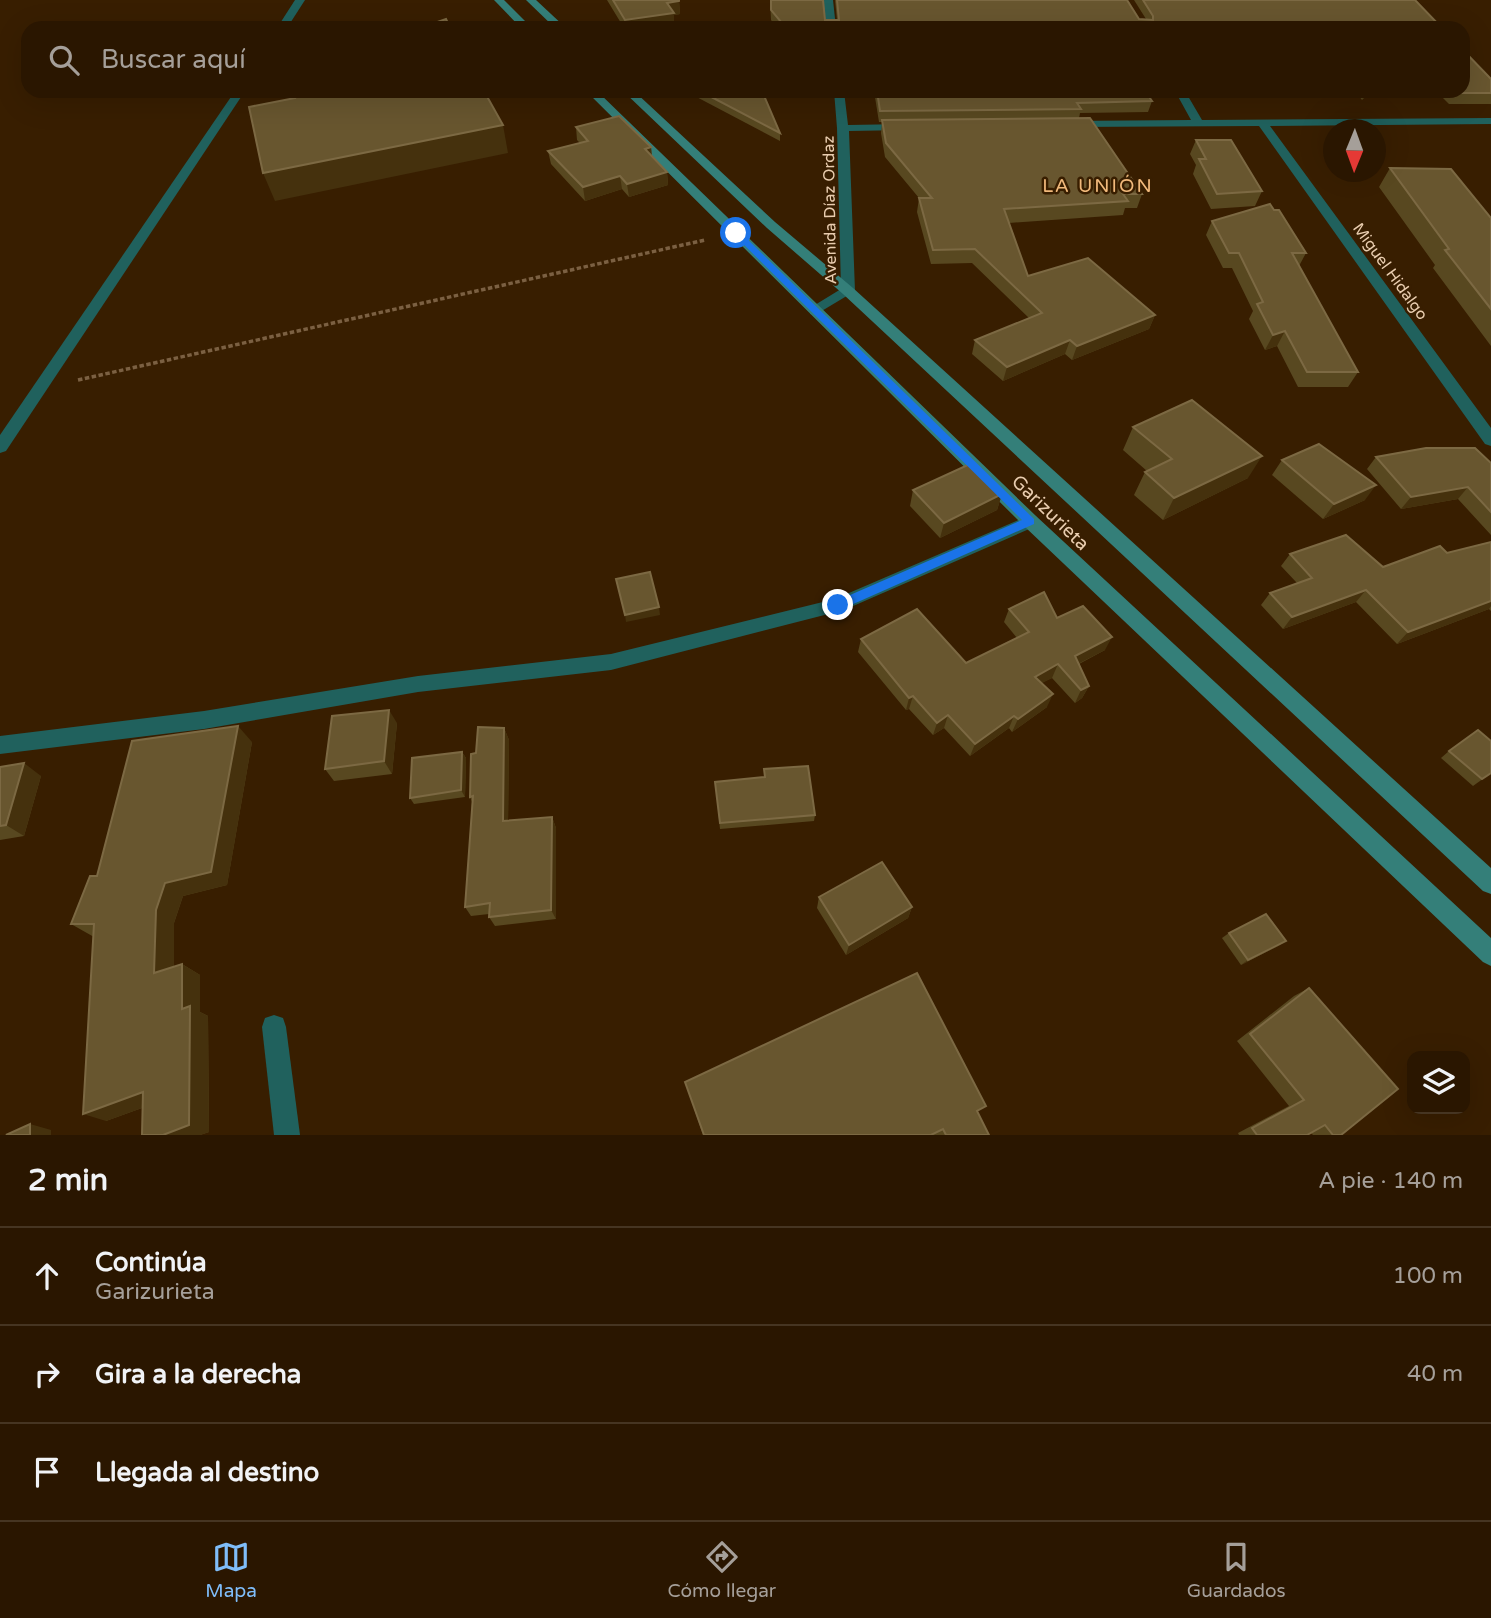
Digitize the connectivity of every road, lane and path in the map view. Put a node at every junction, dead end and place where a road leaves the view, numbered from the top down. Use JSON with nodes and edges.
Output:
{"nodes":[{"id":1,"x":300,"y":0,"type":"edge"},
{"id":2,"x":499,"y":0,"type":"edge"},
{"id":3,"x":531,"y":0,"type":"edge"},
{"id":4,"x":828,"y":0,"type":"edge"},
{"id":5,"x":286,"y":21,"type":"edge"},
{"id":6,"x":520,"y":21,"type":"edge"},
{"id":7,"x":554,"y":21,"type":"edge"},
{"id":8,"x":830,"y":21,"type":"edge"},
{"id":9,"x":235,"y":98,"type":"edge"},
{"id":10,"x":840,"y":98,"type":"edge"},
{"id":11,"x":1184,"y":98,"type":"edge"},
{"id":12,"x":624,"y":102,"type":"edge"},
{"id":13,"x":1491,"y":121,"type":"edge"},
{"id":14,"x":1199,"y":122,"type":"junction"},
{"id":15,"x":1262,"y":122,"type":"junction"},
{"id":16,"x":1062,"y":124,"type":"edge"},
{"id":17,"x":925,"y":126,"type":"edge"},
{"id":18,"x":843,"y":128,"type":"junction"},
{"id":19,"x":688,"y":167,"type":"junction"},
{"id":20,"x":736,"y":233,"type":"junction"},
{"id":21,"x":848,"y":291,"type":"junction"},
{"id":22,"x":815,"y":311,"type":"junction"},
{"id":23,"x":41,"y":388,"type":"junction"},
{"id":24,"x":1491,"y":440,"type":"edge"},
{"id":25,"x":0,"y":447,"type":"edge"},
{"id":26,"x":1030,"y":522,"type":"junction"},
{"id":27,"x":0,"y":745,"type":"edge"},
{"id":28,"x":1491,"y":883,"type":"edge"},
{"id":29,"x":1491,"y":954,"type":"edge"},
{"id":30,"x":274,"y":1027,"type":"dead end"},
{"id":31,"x":287,"y":1135,"type":"edge"}],
"edges":[{"from":1,"to":5,"type":"street"},
{"from":2,"to":6,"type":"main road"},
{"from":3,"to":7,"type":"main road"},
{"from":4,"to":8,"type":"street"},
{"from":9,"to":23,"type":"street"},
{"from":10,"to":18,"type":"street","name":"Avenida Díaz Ordaz"},
{"from":11,"to":14,"type":"street"},
{"from":12,"to":19,"type":"main road","name":"Garizurieta"},
{"from":12,"to":19,"type":"main road","name":"Garizurieta"},
{"from":13,"to":15,"type":"street"},
{"from":14,"to":15,"type":"street"},
{"from":14,"to":16,"type":"street"},
{"from":15,"to":24,"type":"street","name":"Miguel Hidalgo"},
{"from":17,"to":18,"type":"street"},
{"from":18,"to":21,"type":"street","name":"Avenida Díaz Ordaz"},
{"from":19,"to":20,"type":"main road","name":"Garizurieta"},
{"from":19,"to":21,"type":"main road","name":"Garizurieta"},
{"from":20,"to":22,"type":"main road","name":"Garizurieta"},
{"from":20,"to":23,"type":"path"},
{"from":21,"to":22,"type":"street","name":"Avenida Díaz Ordaz"},
{"from":21,"to":28,"type":"main road","name":"Garizurieta"},
{"from":22,"to":26,"type":"main road","name":"Garizurieta"},
{"from":23,"to":25,"type":"street"},
{"from":26,"to":27,"type":"street"},
{"from":26,"to":29,"type":"main road","name":"Garizurieta"},
{"from":30,"to":31,"type":"street"}]}
